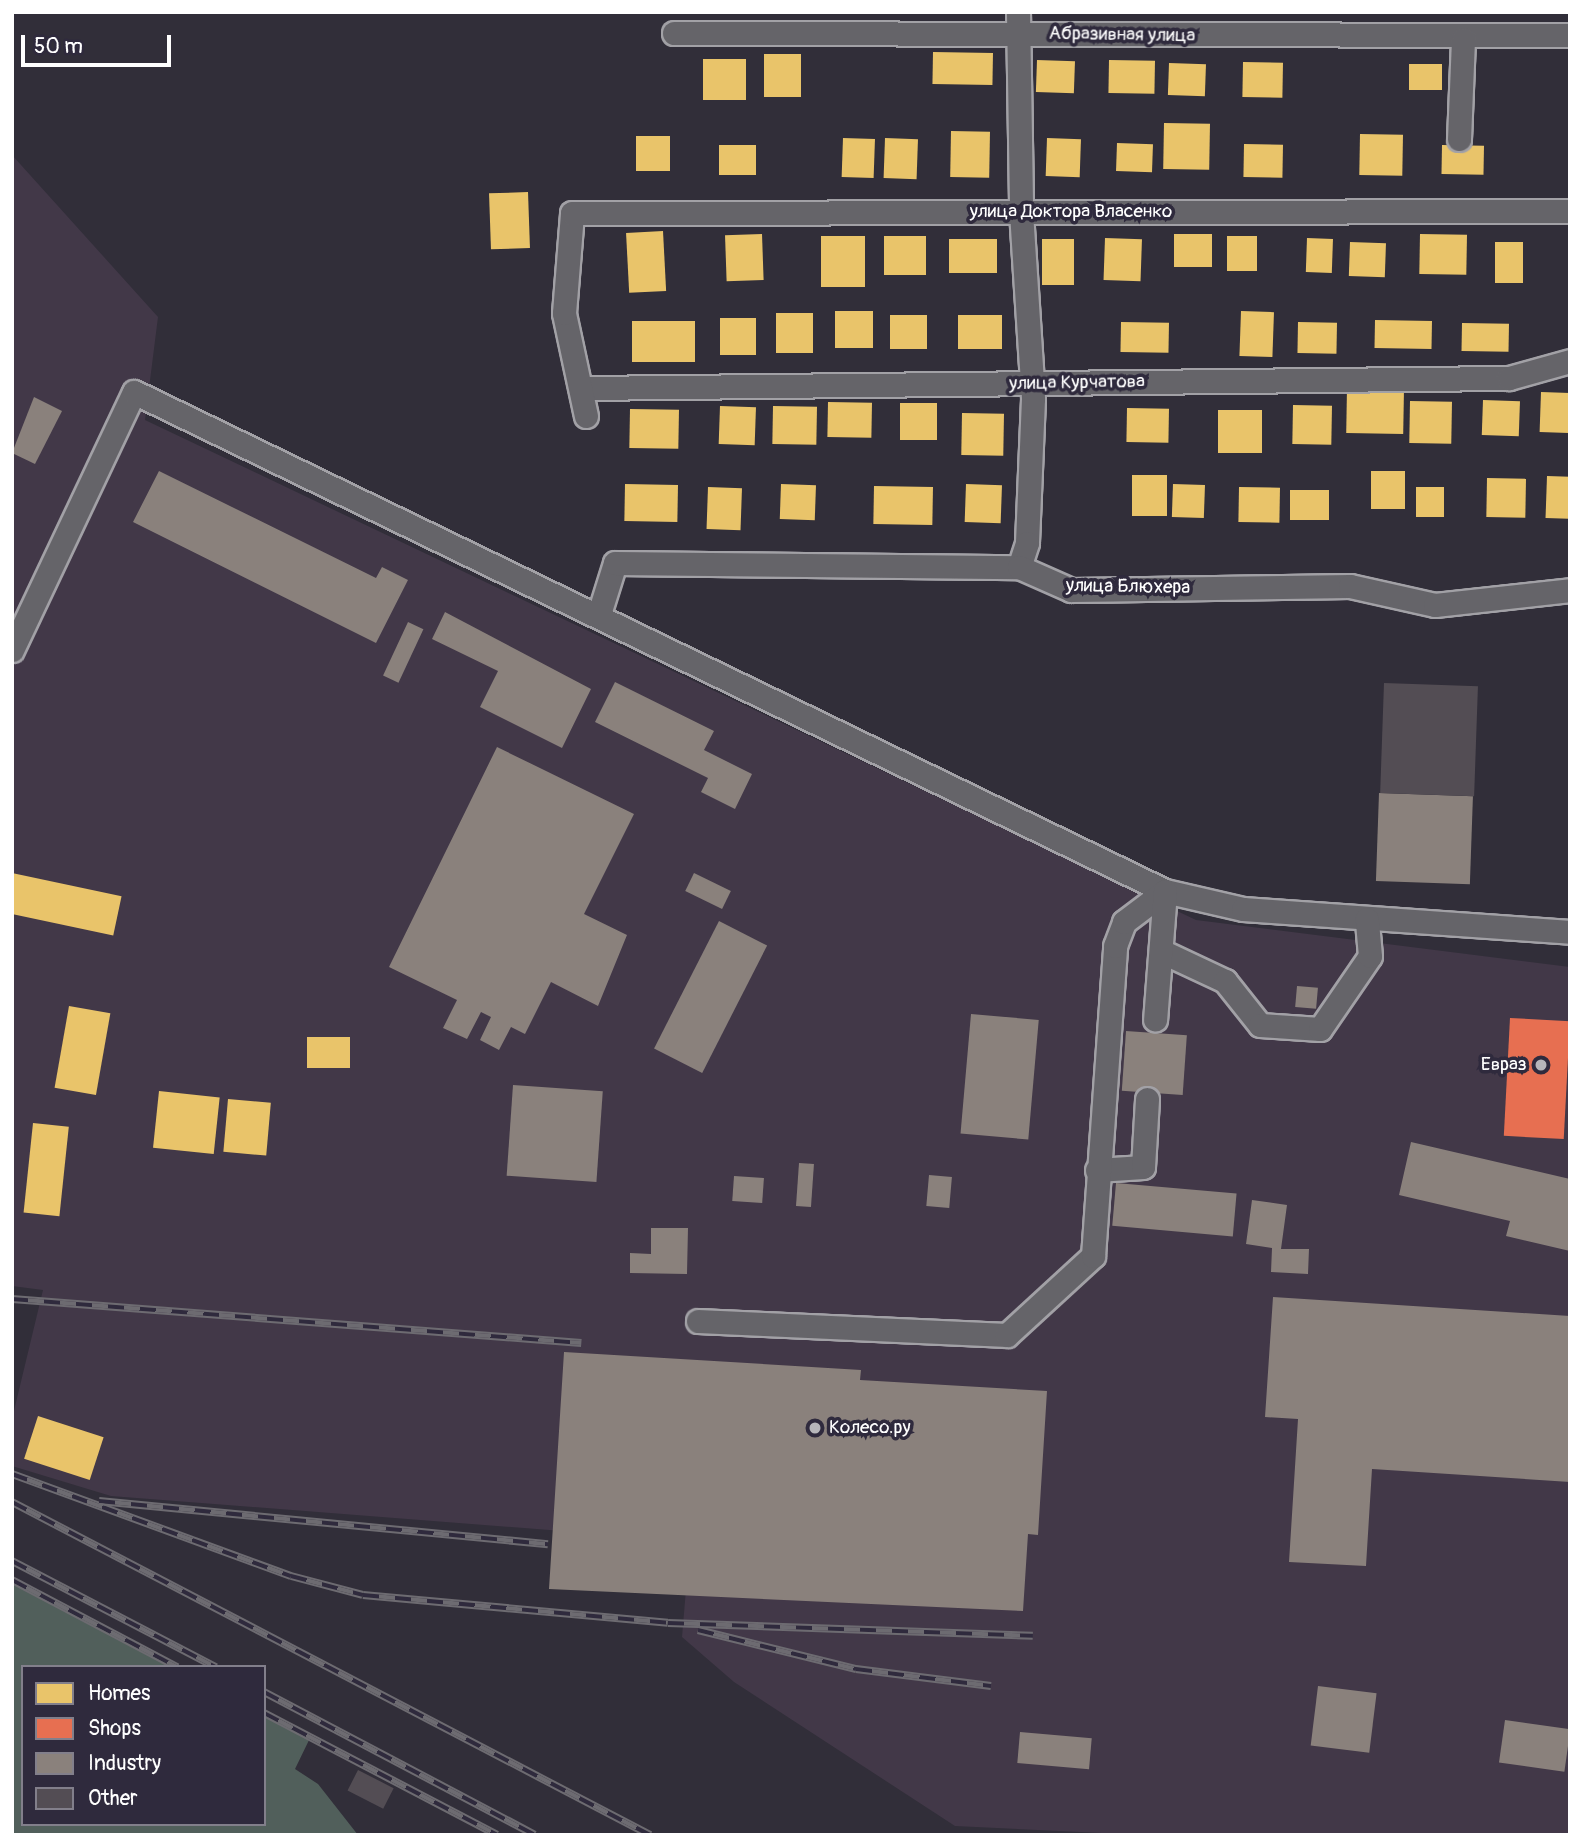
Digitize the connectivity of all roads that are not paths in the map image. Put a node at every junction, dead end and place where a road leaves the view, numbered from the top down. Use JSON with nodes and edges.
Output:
{"nodes":[{"id":1,"x":1018,"y":23,"type":"edge"},
{"id":2,"x":674,"y":33,"type":"dead end"},
{"id":3,"x":1570,"y":35,"type":"edge"},
{"id":4,"x":1463,"y":39,"type":"junction"},
{"id":5,"x":1459,"y":139,"type":"dead end"},
{"id":6,"x":1570,"y":211,"type":"edge"},
{"id":7,"x":1021,"y":212,"type":"junction"},
{"id":8,"x":1570,"y":361,"type":"edge"},
{"id":9,"x":1033,"y":383,"type":"junction"},
{"id":10,"x":582,"y":388,"type":"junction"},
{"id":11,"x":586,"y":416,"type":"dead end"},
{"id":12,"x":1019,"y":567,"type":"junction"},
{"id":13,"x":1570,"y":590,"type":"edge"},
{"id":14,"x":599,"y":614,"type":"junction"},
{"id":15,"x":12,"y":650,"type":"edge"},
{"id":16,"x":1165,"y":891,"type":"junction"},
{"id":17,"x":1367,"y":919,"type":"junction"},
{"id":18,"x":1570,"y":932,"type":"edge"},
{"id":19,"x":1161,"y":951,"type":"junction"},
{"id":20,"x":1155,"y":1020,"type":"dead end"},
{"id":21,"x":1147,"y":1099,"type":"dead end"},
{"id":22,"x":1097,"y":1170,"type":"junction"},
{"id":23,"x":698,"y":1321,"type":"dead end"}],
"edges":[{"from":1,"to":2,"type":"street","name":"Абразивная улица"},
{"from":1,"to":4,"type":"street","name":"Абразивная улица"},
{"from":1,"to":7,"type":"street"},
{"from":3,"to":4,"type":"street","name":"Абразивная улица"},
{"from":4,"to":5,"type":"street"},
{"from":6,"to":7,"type":"street","name":"улица Доктора Власенко"},
{"from":7,"to":9,"type":"street"},
{"from":7,"to":10,"type":"street","name":"улица Доктора Власенко"},
{"from":8,"to":9,"type":"street","name":"улица Курчатова"},
{"from":9,"to":10,"type":"street","name":"улица Курчатова"},
{"from":9,"to":12,"type":"street"},
{"from":10,"to":11,"type":"street"},
{"from":12,"to":13,"type":"street","name":"улица Блюхера"},
{"from":12,"to":14,"type":"street","name":"улица Блюхера"},
{"from":14,"to":15,"type":"street"},
{"from":14,"to":16,"type":"street"},
{"from":16,"to":17,"type":"street"},
{"from":16,"to":19,"type":"street"},
{"from":16,"to":22,"type":"street"},
{"from":17,"to":18,"type":"street"},
{"from":17,"to":19,"type":"street"},
{"from":19,"to":20,"type":"street"},
{"from":21,"to":22,"type":"street"},
{"from":22,"to":23,"type":"street"}]}
